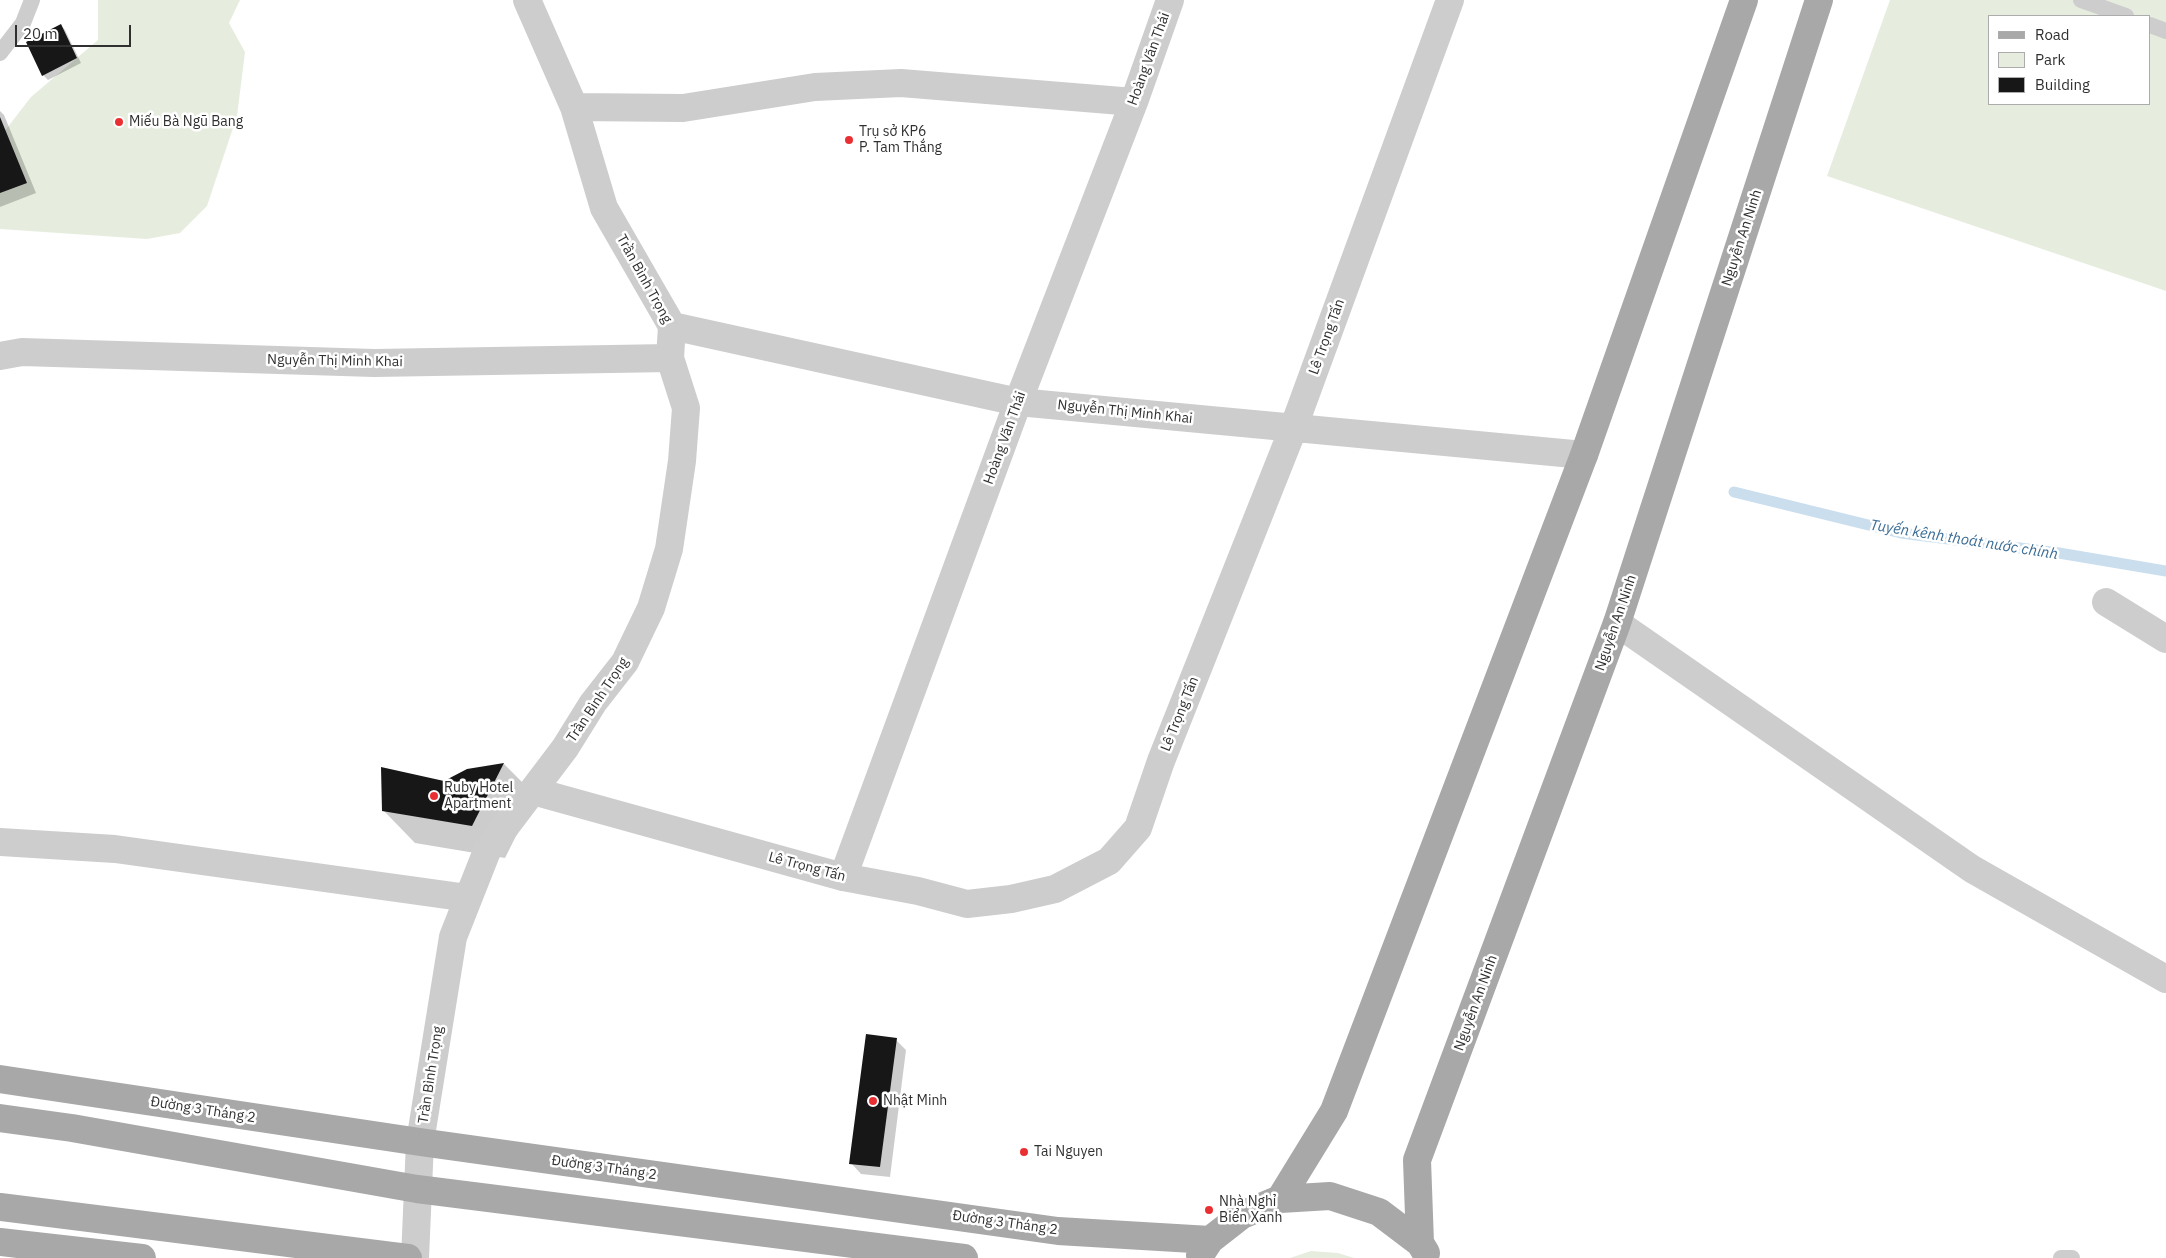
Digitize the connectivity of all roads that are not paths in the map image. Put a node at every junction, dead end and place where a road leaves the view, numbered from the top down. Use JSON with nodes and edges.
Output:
{"nodes":[{"id":1,"x":32,"y":0,"type":"edge"},
{"id":2,"x":527,"y":0,"type":"edge"},
{"id":3,"x":1170,"y":0,"type":"edge"},
{"id":4,"x":1450,"y":0,"type":"edge"},
{"id":5,"x":1744,"y":0,"type":"edge"},
{"id":6,"x":1819,"y":0,"type":"edge"},
{"id":7,"x":2081,"y":0,"type":"edge"},
{"id":8,"x":2123,"y":15,"type":"edge"},
{"id":9,"x":2151,"y":25,"type":"edge"},
{"id":10,"x":2166,"y":30,"type":"edge"},
{"id":11,"x":0,"y":53,"type":"edge"},
{"id":12,"x":1134,"y":102,"type":"junction"},
{"id":13,"x":574,"y":107,"type":"junction"},
{"id":14,"x":672,"y":326,"type":"junction"},
{"id":15,"x":0,"y":356,"type":"edge"},
{"id":16,"x":670,"y":358,"type":"junction"},
{"id":17,"x":1018,"y":402,"type":"junction"},
{"id":18,"x":1293,"y":429,"type":"junction"},
{"id":19,"x":1584,"y":456,"type":"junction"},
{"id":20,"x":2106,"y":602,"type":"dead end"},
{"id":21,"x":1617,"y":623,"type":"junction"},
{"id":22,"x":2166,"y":640,"type":"edge"},
{"id":23,"x":533,"y":791,"type":"junction"},
{"id":24,"x":0,"y":842,"type":"edge"},
{"id":25,"x":843,"y":877,"type":"junction"},
{"id":26,"x":468,"y":898,"type":"junction"},
{"id":27,"x":2166,"y":979,"type":"edge"},
{"id":28,"x":0,"y":1079,"type":"edge"},
{"id":29,"x":0,"y":1118,"type":"edge"},
{"id":30,"x":420,"y":1142,"type":"junction"},
{"id":31,"x":417,"y":1189,"type":"junction"},
{"id":32,"x":1280,"y":1199,"type":"junction"},
{"id":33,"x":0,"y":1207,"type":"edge"},
{"id":34,"x":0,"y":1242,"type":"edge"},
{"id":35,"x":1204,"y":1249,"type":"edge"},
{"id":36,"x":1425,"y":1250,"type":"edge"},
{"id":37,"x":142,"y":1258,"type":"edge"},
{"id":38,"x":408,"y":1258,"type":"edge"},
{"id":39,"x":415,"y":1258,"type":"edge"},
{"id":40,"x":964,"y":1258,"type":"edge"},
{"id":41,"x":2061,"y":1258,"type":"edge"},
{"id":42,"x":2072,"y":1258,"type":"edge"}],
"edges":[{"from":1,"to":11,"type":"lane"},
{"from":2,"to":13,"type":"street","name":"Trần Bình Trọng"},
{"from":3,"to":12,"type":"street","name":"Hoàng Văn Thái"},
{"from":4,"to":18,"type":"street","name":"Lê Trọng Tấn"},
{"from":5,"to":19,"type":"main road"},
{"from":6,"to":21,"type":"main road","name":"Nguyễn An Ninh"},
{"from":7,"to":8,"type":"lane"},
{"from":9,"to":10,"type":"lane"},
{"from":12,"to":13,"type":"street"},
{"from":12,"to":17,"type":"street","name":"Hoàng Văn Thái"},
{"from":13,"to":14,"type":"street","name":"Trần Bình Trọng"},
{"from":14,"to":16,"type":"street","name":"Trần Bình Trọng"},
{"from":14,"to":17,"type":"street","name":"Nguyễn Thị Minh Khai"},
{"from":15,"to":16,"type":"street","name":"Nguyễn Thị Minh Khai"},
{"from":16,"to":23,"type":"street","name":"Trần Bình Trọng"},
{"from":17,"to":18,"type":"street","name":"Nguyễn Thị Minh Khai"},
{"from":17,"to":25,"type":"street","name":"Hoàng Văn Thái"},
{"from":18,"to":19,"type":"street","name":"Nguyễn Thị Minh Khai"},
{"from":18,"to":25,"type":"street","name":"Lê Trọng Tấn"},
{"from":19,"to":32,"type":"main road"},
{"from":20,"to":22,"type":"street"},
{"from":21,"to":27,"type":"street"},
{"from":21,"to":36,"type":"main road","name":"Nguyễn An Ninh"},
{"from":23,"to":25,"type":"street","name":"Lê Trọng Tấn"},
{"from":23,"to":26,"type":"street","name":"Trần Bình Trọng"},
{"from":24,"to":26,"type":"street"},
{"from":26,"to":30,"type":"street","name":"Trần Bình Trọng"},
{"from":28,"to":30,"type":"main road","name":"Đường 3 Tháng 2"},
{"from":29,"to":31,"type":"main road"},
{"from":30,"to":31,"type":"street","name":"Trần Bình Trọng"},
{"from":30,"to":35,"type":"main road","name":"Đường 3 Tháng 2"},
{"from":31,"to":39,"type":"street","name":"Trần Bình Trọng"},
{"from":31,"to":40,"type":"main road"},
{"from":32,"to":35,"type":"main road"},
{"from":32,"to":36,"type":"main road"},
{"from":33,"to":38,"type":"main road"},
{"from":34,"to":37,"type":"main road"},
{"from":41,"to":42,"type":"lane"}]}
